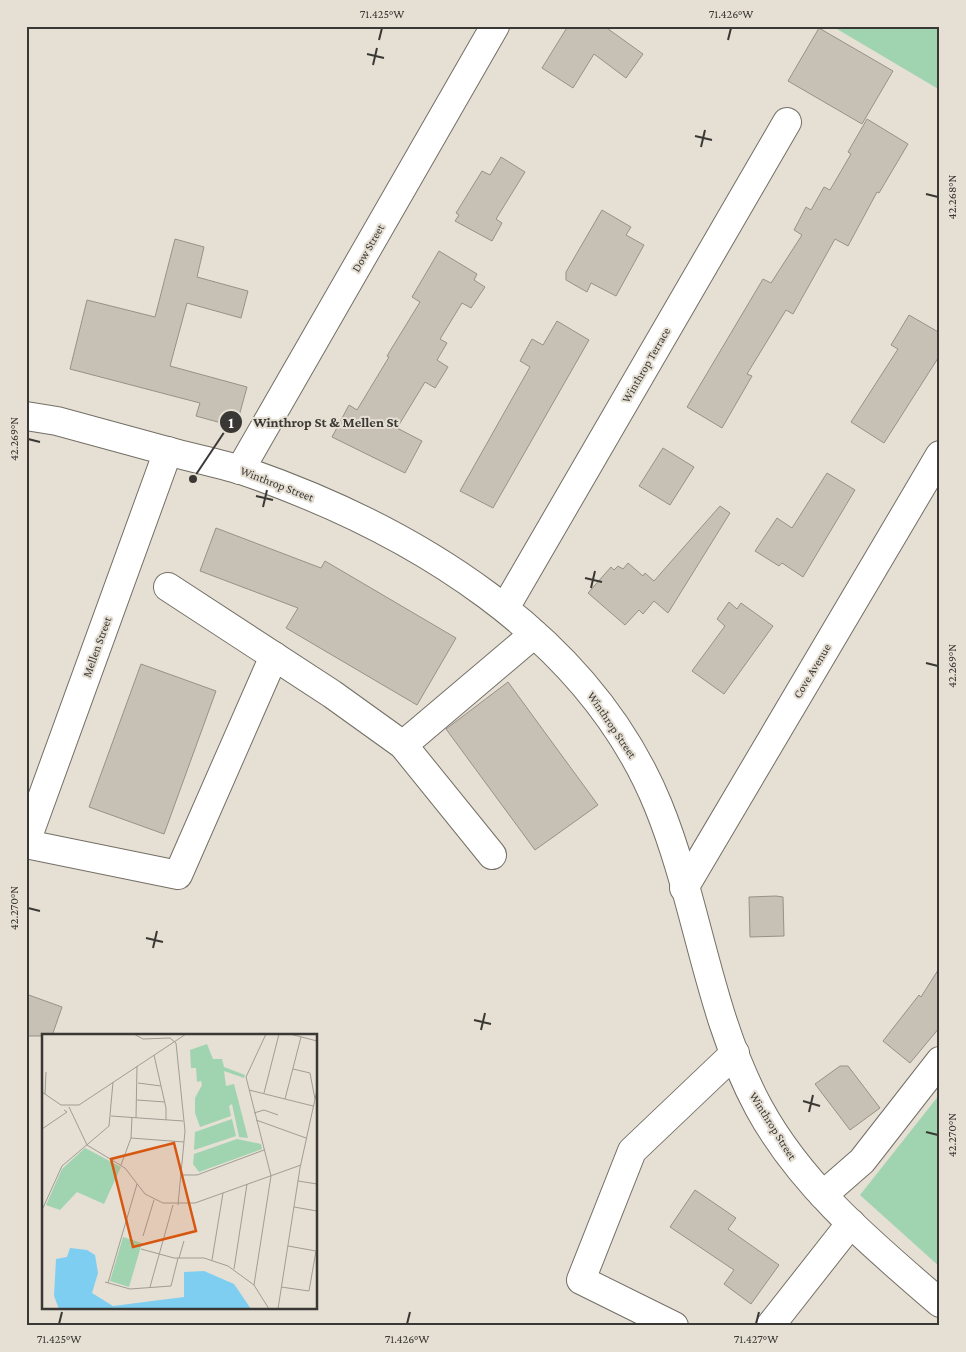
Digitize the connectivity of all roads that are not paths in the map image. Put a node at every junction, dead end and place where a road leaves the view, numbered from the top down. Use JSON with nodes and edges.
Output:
{"nodes":[{"id":1,"x":495,"y":26,"type":"edge"},
{"id":2,"x":787,"y":122,"type":"dead end"},
{"id":3,"x":26,"y":416,"type":"edge"},
{"id":4,"x":168,"y":452,"type":"junction"},
{"id":5,"x":940,"y":455,"type":"edge"},
{"id":6,"x":240,"y":470,"type":"junction"},
{"id":7,"x":168,"y":587,"type":"dead end"},
{"id":8,"x":505,"y":608,"type":"junction"},
{"id":9,"x":534,"y":634,"type":"junction"},
{"id":10,"x":274,"y":656,"type":"junction"},
{"id":11,"x":404,"y":745,"type":"junction"},
{"id":12,"x":26,"y":843,"type":"edge"},
{"id":13,"x":492,"y":855,"type":"dead end"},
{"id":14,"x":684,"y":888,"type":"junction"},
{"id":15,"x":734,"y":1053,"type":"junction"},
{"id":16,"x":940,"y":1061,"type":"edge"},
{"id":17,"x":823,"y":1195,"type":"junction"},
{"id":18,"x":851,"y":1223,"type":"junction"},
{"id":19,"x":940,"y":1303,"type":"edge"},
{"id":20,"x":674,"y":1326,"type":"edge"},
{"id":21,"x":770,"y":1326,"type":"edge"}],
"edges":[{"from":1,"to":6,"type":"street","name":"Dow Street"},
{"from":2,"to":8,"type":"street","name":"Winthrop Terrace"},
{"from":3,"to":4,"type":"street","name":"Winthrop Street"},
{"from":4,"to":6,"type":"street","name":"Winthrop Street"},
{"from":4,"to":12,"type":"street","name":"Mellen Street"},
{"from":5,"to":14,"type":"street","name":"Cove Avenue"},
{"from":6,"to":8,"type":"street","name":"Winthrop Street"},
{"from":7,"to":10,"type":"street"},
{"from":8,"to":9,"type":"street","name":"Winthrop Street"},
{"from":9,"to":11,"type":"street"},
{"from":9,"to":14,"type":"street","name":"Winthrop Street"},
{"from":10,"to":11,"type":"street"},
{"from":10,"to":12,"type":"street"},
{"from":11,"to":13,"type":"street"},
{"from":14,"to":15,"type":"street","name":"Winthrop Street"},
{"from":15,"to":17,"type":"street","name":"Winthrop Street"},
{"from":15,"to":20,"type":"street"},
{"from":16,"to":17,"type":"street"},
{"from":17,"to":18,"type":"street","name":"Winthrop Street"},
{"from":18,"to":19,"type":"street","name":"Winthrop Street"},
{"from":18,"to":21,"type":"street"}]}
